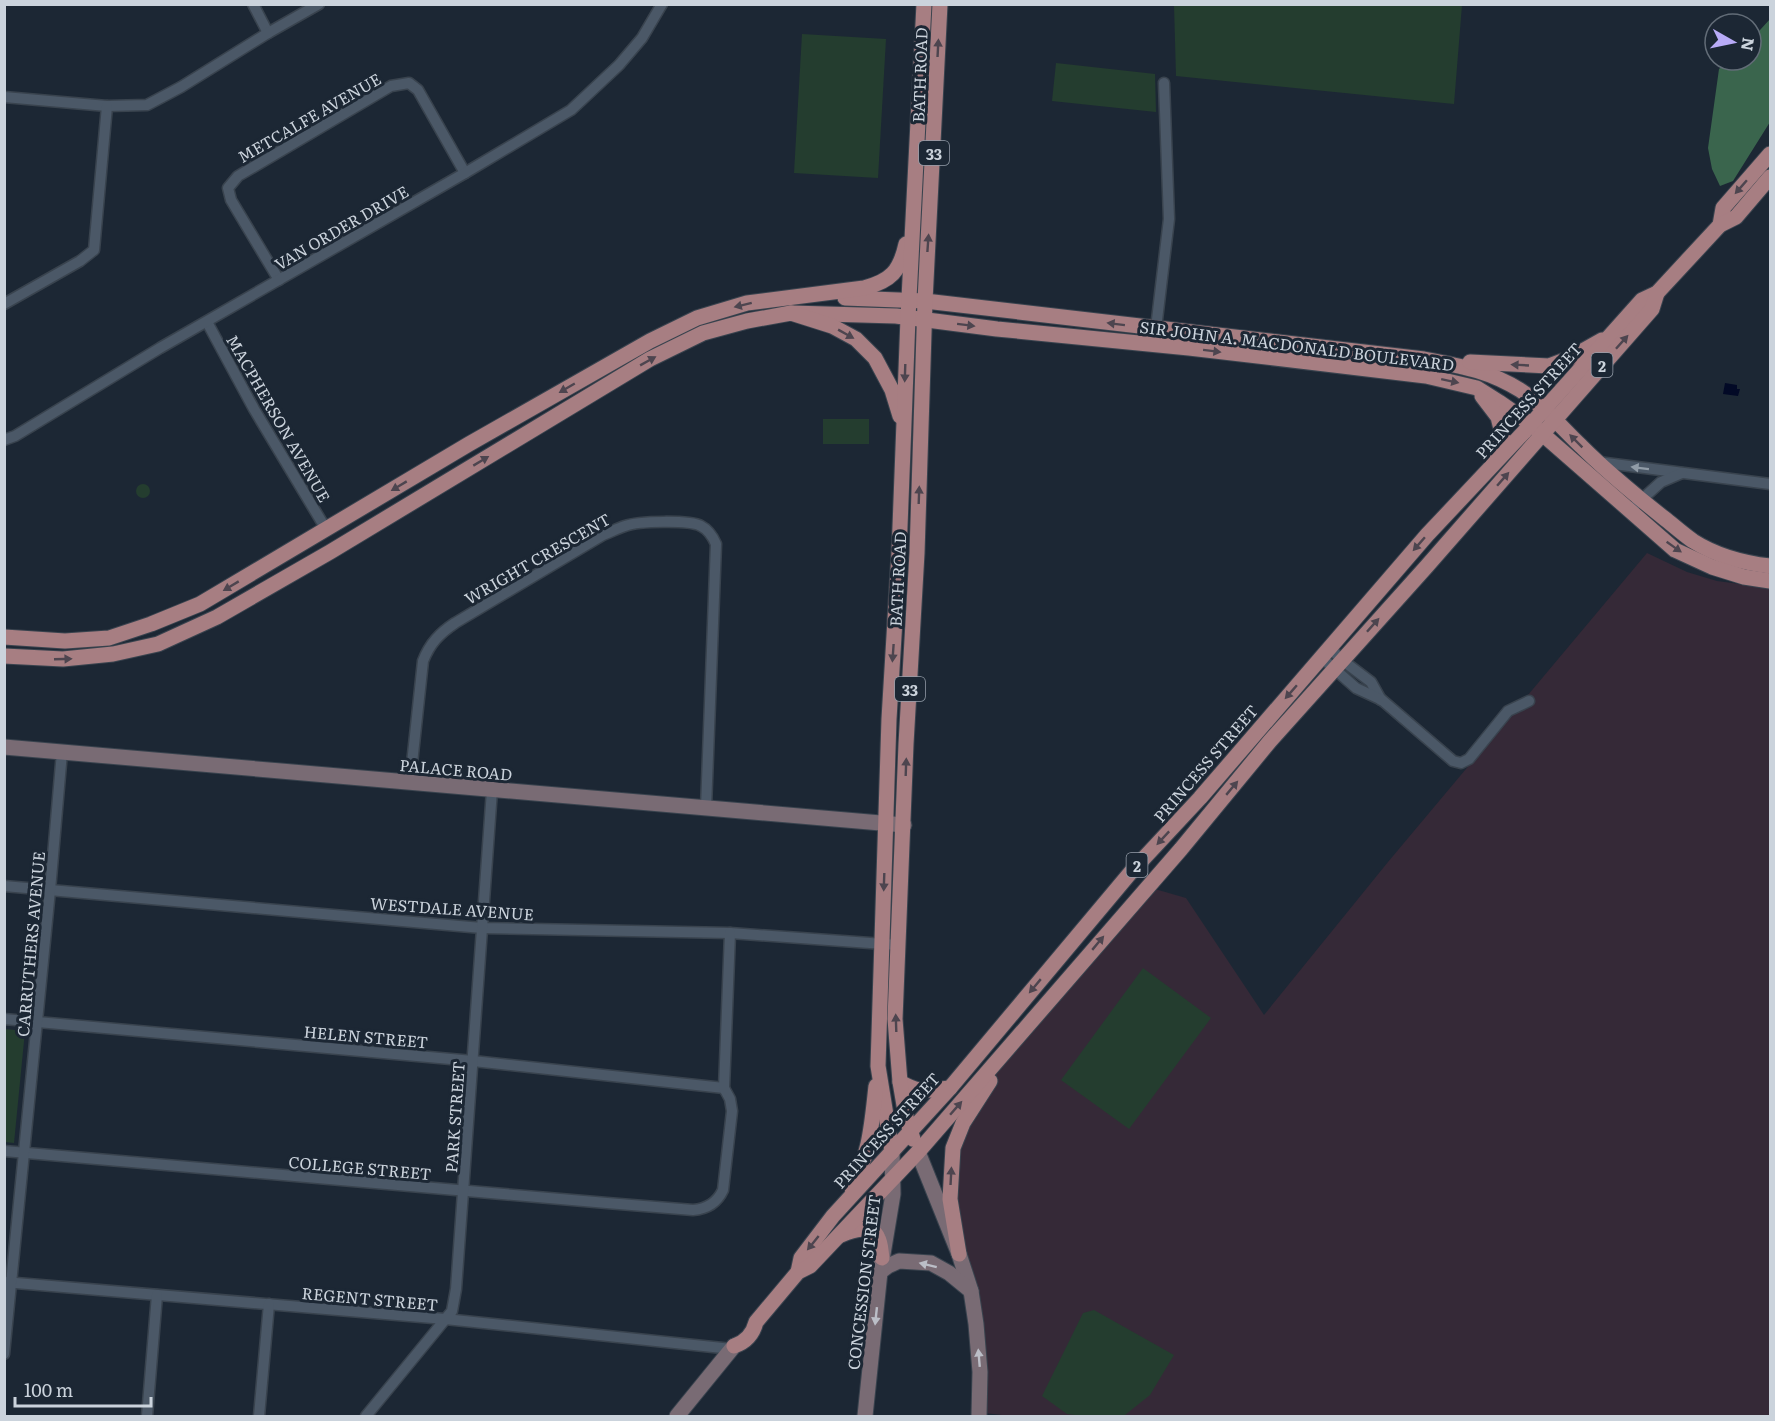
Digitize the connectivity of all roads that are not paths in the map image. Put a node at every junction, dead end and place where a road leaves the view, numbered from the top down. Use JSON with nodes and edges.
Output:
{"nodes":[{"id":1,"x":253,"y":4,"type":"edge"},
{"id":2,"x":319,"y":4,"type":"edge"},
{"id":3,"x":662,"y":4,"type":"edge"},
{"id":4,"x":924,"y":4,"type":"edge"},
{"id":5,"x":940,"y":4,"type":"edge"},
{"id":6,"x":268,"y":33,"type":"junction"},
{"id":7,"x":1164,"y":82,"type":"dead end"},
{"id":8,"x":4,"y":97,"type":"edge"},
{"id":9,"x":107,"y":106,"type":"junction"},
{"id":10,"x":1770,"y":154,"type":"edge"},
{"id":11,"x":465,"y":173,"type":"junction"},
{"id":12,"x":1770,"y":177,"type":"edge"},
{"id":13,"x":914,"y":203,"type":"junction"},
{"id":14,"x":1720,"y":225,"type":"junction"},
{"id":15,"x":279,"y":280,"type":"junction"},
{"id":16,"x":1657,"y":293,"type":"junction"},
{"id":17,"x":800,"y":296,"type":"junction"},
{"id":18,"x":909,"y":300,"type":"junction"},
{"id":19,"x":925,"y":301,"type":"junction"},
{"id":20,"x":4,"y":304,"type":"edge"},
{"id":21,"x":791,"y":313,"type":"junction"},
{"id":22,"x":908,"y":318,"type":"junction"},
{"id":23,"x":924,"y":320,"type":"junction"},
{"id":24,"x":207,"y":322,"type":"junction"},
{"id":25,"x":1156,"y":329,"type":"junction"},
{"id":26,"x":1612,"y":334,"type":"junction"},
{"id":27,"x":1154,"y":345,"type":"junction"},
{"id":28,"x":1425,"y":359,"type":"junction"},
{"id":29,"x":1477,"y":388,"type":"junction"},
{"id":30,"x":1549,"y":415,"type":"junction"},
{"id":31,"x":903,"y":427,"type":"junction"},
{"id":32,"x":1537,"y":429,"type":"junction"},
{"id":33,"x":4,"y":440,"type":"edge"},
{"id":34,"x":1598,"y":462,"type":"junction"},
{"id":35,"x":1490,"y":469,"type":"junction"},
{"id":36,"x":1682,"y":473,"type":"junction"},
{"id":37,"x":1770,"y":484,"type":"edge"},
{"id":38,"x":1635,"y":505,"type":"junction"},
{"id":39,"x":326,"y":529,"type":"junction"},
{"id":40,"x":362,"y":532,"type":"junction"},
{"id":41,"x":305,"y":566,"type":"junction"},
{"id":42,"x":1770,"y":566,"type":"edge"},
{"id":43,"x":1770,"y":581,"type":"edge"},
{"id":44,"x":4,"y":637,"type":"edge"},
{"id":45,"x":1325,"y":652,"type":"junction"},
{"id":46,"x":4,"y":656,"type":"edge"},
{"id":47,"x":1338,"y":664,"type":"junction"},
{"id":48,"x":1529,"y":701,"type":"dead end"},
{"id":49,"x":4,"y":747,"type":"edge"},
{"id":50,"x":62,"y":752,"type":"junction"},
{"id":51,"x":410,"y":782,"type":"junction"},
{"id":52,"x":492,"y":790,"type":"junction"},
{"id":53,"x":706,"y":808,"type":"junction"},
{"id":54,"x":885,"y":824,"type":"junction"},
{"id":55,"x":904,"y":825,"type":"junction"},
{"id":56,"x":4,"y":886,"type":"edge"},
{"id":57,"x":50,"y":890,"type":"junction"},
{"id":58,"x":482,"y":928,"type":"junction"},
{"id":59,"x":730,"y":933,"type":"junction"},
{"id":60,"x":882,"y":944,"type":"junction"},
{"id":61,"x":898,"y":945,"type":"junction"},
{"id":62,"x":4,"y":1019,"type":"edge"},
{"id":63,"x":37,"y":1022,"type":"junction"},
{"id":64,"x":1020,"y":1036,"type":"junction"},
{"id":65,"x":473,"y":1061,"type":"junction"},
{"id":66,"x":878,"y":1066,"type":"junction"},
{"id":67,"x":900,"y":1082,"type":"junction"},
{"id":68,"x":724,"y":1088,"type":"junction"},
{"id":69,"x":950,"y":1088,"type":"junction"},
{"id":70,"x":911,"y":1131,"type":"junction"},
{"id":71,"x":4,"y":1151,"type":"edge"},
{"id":72,"x":892,"y":1152,"type":"junction"},
{"id":73,"x":918,"y":1152,"type":"junction"},
{"id":74,"x":24,"y":1153,"type":"junction"},
{"id":75,"x":893,"y":1179,"type":"junction"},
{"id":76,"x":463,"y":1191,"type":"junction"},
{"id":77,"x":833,"y":1215,"type":"junction"},
{"id":78,"x":841,"y":1235,"type":"junction"},
{"id":79,"x":959,"y":1254,"type":"junction"},
{"id":80,"x":881,"y":1265,"type":"junction"},
{"id":81,"x":798,"y":1272,"type":"junction"},
{"id":82,"x":8,"y":1282,"type":"edge"},
{"id":83,"x":971,"y":1291,"type":"junction"},
{"id":84,"x":157,"y":1295,"type":"junction"},
{"id":85,"x":268,"y":1304,"type":"junction"},
{"id":86,"x":445,"y":1319,"type":"junction"},
{"id":87,"x":733,"y":1348,"type":"junction"},
{"id":88,"x":4,"y":1354,"type":"edge"},
{"id":89,"x":147,"y":1416,"type":"edge"},
{"id":90,"x":259,"y":1416,"type":"edge"},
{"id":91,"x":366,"y":1416,"type":"edge"},
{"id":92,"x":677,"y":1416,"type":"edge"},
{"id":93,"x":865,"y":1416,"type":"edge"},
{"id":94,"x":979,"y":1416,"type":"edge"}],
"edges":[{"from":1,"to":6,"type":"street"},
{"from":2,"to":6,"type":"street"},
{"from":3,"to":11,"type":"street","name":"VAN ORDER DRIVE"},
{"from":4,"to":13,"type":"main road","name":"BATH ROAD","number":"33"},
{"from":19,"to":5,"type":"main road","name":"BATH ROAD","number":"33","one_way":true},
{"from":6,"to":9,"type":"street"},
{"from":7,"to":25,"type":"street"},
{"from":8,"to":9,"type":"street"},
{"from":9,"to":20,"type":"street"},
{"from":10,"to":14,"type":"main road","name":"PRINCESS STREET","number":"2","one_way":true},
{"from":11,"to":15,"type":"street","name":"VAN ORDER DRIVE"},
{"from":11,"to":15,"type":"street","name":"METCALFE AVENUE"},
{"from":12,"to":14,"type":"main road","name":"PRINCESS STREET","number":"2"},
{"from":13,"to":17,"type":"main road"},
{"from":13,"to":18,"type":"main road","name":"BATH ROAD","number":"33"},
{"from":14,"to":16,"type":"main road","name":"PRINCESS STREET","number":"2"},
{"from":15,"to":24,"type":"street","name":"VAN ORDER DRIVE"},
{"from":16,"to":26,"type":"main road","name":"PRINCESS STREET","number":"2"},
{"from":30,"to":16,"type":"main road","name":"PRINCESS STREET","number":"2","one_way":true},
{"from":17,"to":18,"type":"main road","name":"SIR JOHN A. MACDONALD BOULEVARD"},
{"from":17,"to":39,"type":"main road","one_way":true},
{"from":18,"to":19,"type":"main road","name":"SIR JOHN A. MACDONALD BOULEVARD"},
{"from":18,"to":22,"type":"main road","name":"BATH ROAD","number":"33"},
{"from":19,"to":23,"type":"main road","name":"BATH ROAD","number":"33"},
{"from":25,"to":19,"type":"main road","name":"SIR JOHN A. MACDONALD BOULEVARD","one_way":true},
{"from":21,"to":22,"type":"main road","name":"SIR JOHN A. MACDONALD BOULEVARD"},
{"from":21,"to":31,"type":"main road","one_way":true},
{"from":40,"to":21,"type":"main road","name":"SIR JOHN A. MACDONALD BOULEVARD","one_way":true},
{"from":22,"to":23,"type":"main road","name":"SIR JOHN A. MACDONALD BOULEVARD"},
{"from":22,"to":31,"type":"main road","name":"BATH ROAD","number":"33","one_way":true},
{"from":23,"to":27,"type":"main road","name":"SIR JOHN A. MACDONALD BOULEVARD","one_way":true},
{"from":55,"to":23,"type":"main road","name":"BATH ROAD","number":"33","one_way":true},
{"from":24,"to":33,"type":"street","name":"VAN ORDER DRIVE"},
{"from":24,"to":39,"type":"street","name":"MACPHERSON AVENUE"},
{"from":25,"to":27,"type":"street"},
{"from":25,"to":28,"type":"main road","name":"SIR JOHN A. MACDONALD BOULEVARD"},
{"from":26,"to":28,"type":"main road","one_way":true},
{"from":26,"to":30,"type":"main road","name":"PRINCESS STREET","number":"2"},
{"from":27,"to":29,"type":"main road","name":"SIR JOHN A. MACDONALD BOULEVARD","one_way":true},
{"from":28,"to":30,"type":"main road","name":"SIR JOHN A. MACDONALD BOULEVARD"},
{"from":29,"to":32,"type":"main road","name":"SIR JOHN A. MACDONALD BOULEVARD"},
{"from":29,"to":35,"type":"main road"},
{"from":30,"to":32,"type":"main road","name":"PRINCESS STREET","number":"2"},
{"from":34,"to":30,"type":"main road","name":"SIR JOHN A. MACDONALD BOULEVARD","one_way":true},
{"from":31,"to":54,"type":"main road","name":"BATH ROAD","number":"33","one_way":true},
{"from":32,"to":35,"type":"main road","name":"PRINCESS STREET","number":"2"},
{"from":32,"to":38,"type":"main road","name":"SIR JOHN A. MACDONALD BOULEVARD"},
{"from":47,"to":32,"type":"main road","name":"PRINCESS STREET","number":"2","one_way":true},
{"from":36,"to":34,"type":"street","one_way":true},
{"from":34,"to":38,"type":"main road","name":"SIR JOHN A. MACDONALD BOULEVARD"},
{"from":35,"to":45,"type":"main road","name":"PRINCESS STREET","number":"2","one_way":true},
{"from":36,"to":37,"type":"street"},
{"from":36,"to":38,"type":"street"},
{"from":38,"to":42,"type":"main road","name":"SIR JOHN A. MACDONALD BOULEVARD"},
{"from":38,"to":43,"type":"main road","name":"SIR JOHN A. MACDONALD BOULEVARD","one_way":true},
{"from":39,"to":40,"type":"main road"},
{"from":39,"to":41,"type":"main road"},
{"from":39,"to":44,"type":"main road","one_way":true},
{"from":40,"to":41,"type":"main road","name":"SIR JOHN A. MACDONALD BOULEVARD"},
{"from":46,"to":41,"type":"main road","name":"SIR JOHN A. MACDONALD BOULEVARD","one_way":true},
{"from":45,"to":47,"type":"street"},
{"from":45,"to":69,"type":"main road","name":"PRINCESS STREET","number":"2","one_way":true},
{"from":47,"to":48,"type":"street"},
{"from":64,"to":47,"type":"main road","name":"PRINCESS STREET","number":"2","one_way":true},
{"from":49,"to":50,"type":"street","name":"PALACE ROAD"},
{"from":50,"to":51,"type":"street","name":"PALACE ROAD"},
{"from":50,"to":57,"type":"street","name":"CARRUTHERS AVENUE"},
{"from":51,"to":52,"type":"street","name":"PALACE ROAD"},
{"from":51,"to":53,"type":"street","name":"WRIGHT CRESCENT"},
{"from":52,"to":53,"type":"street","name":"PALACE ROAD"},
{"from":52,"to":58,"type":"street","name":"PARK STREET"},
{"from":53,"to":54,"type":"street","name":"PALACE ROAD"},
{"from":54,"to":55,"type":"street","name":"PALACE ROAD"},
{"from":54,"to":60,"type":"main road","name":"BATH ROAD","number":"33","one_way":true},
{"from":55,"to":61,"type":"main road","name":"BATH ROAD","number":"33"},
{"from":56,"to":57,"type":"street","name":"WESTDALE AVENUE"},
{"from":57,"to":58,"type":"street","name":"WESTDALE AVENUE"},
{"from":57,"to":63,"type":"street","name":"CARRUTHERS AVENUE"},
{"from":58,"to":59,"type":"street","name":"WESTDALE AVENUE"},
{"from":58,"to":65,"type":"street","name":"PARK STREET"},
{"from":59,"to":60,"type":"street","name":"WESTDALE AVENUE"},
{"from":59,"to":68,"type":"street"},
{"from":60,"to":61,"type":"street","name":"WESTDALE AVENUE"},
{"from":60,"to":66,"type":"main road","name":"BATH ROAD","number":"33"},
{"from":67,"to":61,"type":"main road","name":"BATH ROAD","number":"33","one_way":true},
{"from":62,"to":63,"type":"street","name":"HELEN STREET"},
{"from":63,"to":65,"type":"street","name":"HELEN STREET"},
{"from":63,"to":74,"type":"street","name":"CARRUTHERS AVENUE"},
{"from":73,"to":64,"type":"main road","name":"PRINCESS STREET","number":"2","one_way":true},
{"from":79,"to":64,"type":"main road","one_way":true},
{"from":65,"to":68,"type":"street","name":"HELEN STREET"},
{"from":65,"to":76,"type":"street","name":"PARK STREET"},
{"from":66,"to":72,"type":"main road","name":"BATH ROAD","number":"33"},
{"from":66,"to":77,"type":"main road"},
{"from":67,"to":69,"type":"main road"},
{"from":67,"to":70,"type":"main road","name":"BATH ROAD","number":"33"},
{"from":68,"to":76,"type":"street","name":"COLLEGE STREET"},
{"from":69,"to":70,"type":"main road","name":"PRINCESS STREET","number":"2"},
{"from":70,"to":72,"type":"main road","name":"PRINCESS STREET","number":"2"},
{"from":70,"to":73,"type":"main road","name":"BATH ROAD","number":"33"},
{"from":71,"to":74,"type":"street","name":"COLLEGE STREET"},
{"from":72,"to":75,"type":"street","name":"CONCESSION STREET","number":"33"},
{"from":72,"to":77,"type":"main road","name":"PRINCESS STREET","number":"2"},
{"from":73,"to":75,"type":"main road","name":"PRINCESS STREET","number":"2"},
{"from":73,"to":79,"type":"street"},
{"from":74,"to":76,"type":"street","name":"COLLEGE STREET"},
{"from":74,"to":82,"type":"street","name":"CARRUTHERS AVENUE"},
{"from":75,"to":78,"type":"main road","name":"PRINCESS STREET","number":"2"},
{"from":75,"to":80,"type":"street","name":"CONCESSION STREET"},
{"from":76,"to":86,"type":"street","name":"PARK STREET"},
{"from":77,"to":81,"type":"main road","name":"PRINCESS STREET","number":"2","one_way":true},
{"from":78,"to":80,"type":"main road"},
{"from":78,"to":81,"type":"main road","name":"PRINCESS STREET","number":"2"},
{"from":79,"to":83,"type":"street"},
{"from":83,"to":80,"type":"street","one_way":true},
{"from":80,"to":93,"type":"street","name":"CONCESSION STREET","one_way":true},
{"from":81,"to":87,"type":"main road","name":"PRINCESS STREET","number":"2"},
{"from":82,"to":84,"type":"street","name":"REGENT STREET"},
{"from":82,"to":88,"type":"street","name":"CARRUTHERS AVENUE"},
{"from":94,"to":83,"type":"street","one_way":true},
{"from":84,"to":85,"type":"street","name":"REGENT STREET"},
{"from":84,"to":89,"type":"street"},
{"from":85,"to":86,"type":"street","name":"REGENT STREET"},
{"from":85,"to":90,"type":"street"},
{"from":86,"to":87,"type":"street","name":"REGENT STREET"},
{"from":86,"to":91,"type":"street","name":"PARK STREET"},
{"from":87,"to":92,"type":"street","name":"PRINCESS STREET","number":"2"}]}
